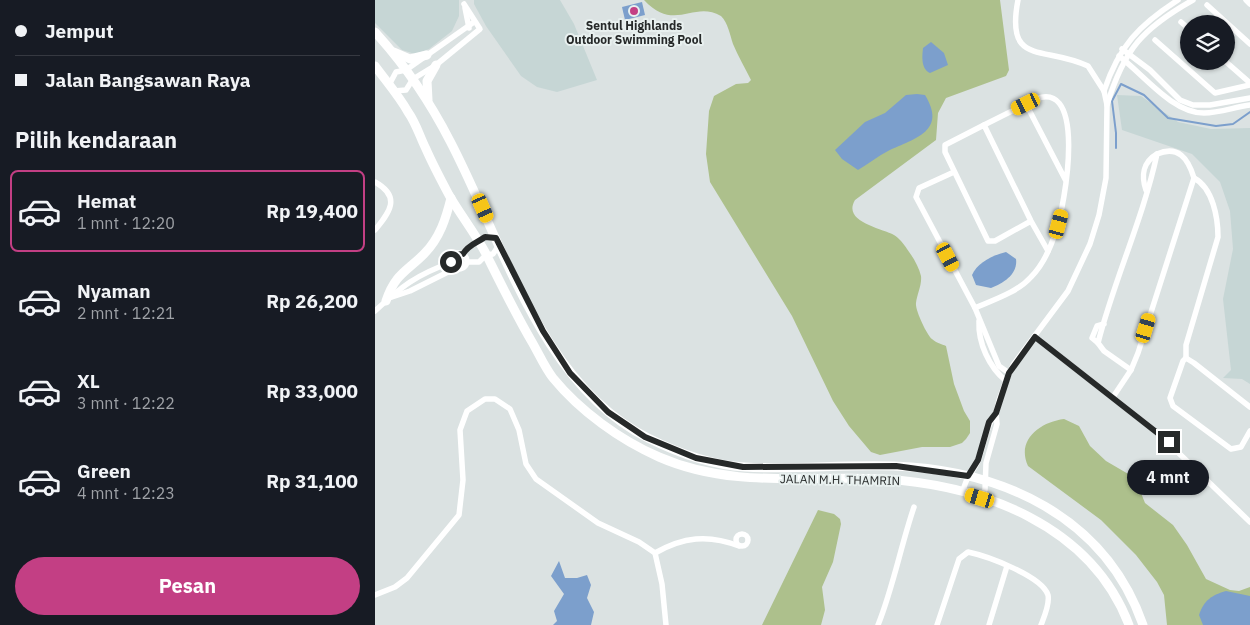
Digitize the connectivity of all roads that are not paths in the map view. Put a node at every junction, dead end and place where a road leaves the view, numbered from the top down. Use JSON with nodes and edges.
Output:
{"nodes":[{"id":1,"x":1019,"y":0,"type":"edge"},
{"id":2,"x":1178,"y":0,"type":"edge"},
{"id":3,"x":1193,"y":0,"type":"edge"},
{"id":4,"x":1246,"y":0,"type":"edge"},
{"id":5,"x":464,"y":2,"type":"edge"},
{"id":6,"x":1250,"y":4,"type":"edge"},
{"id":7,"x":1207,"y":5,"type":"dead end"},
{"id":8,"x":475,"y":22,"type":"junction"},
{"id":9,"x":468,"y":27,"type":"junction"},
{"id":10,"x":375,"y":32,"type":"edge"},
{"id":11,"x":473,"y":33,"type":"junction"},
{"id":12,"x":1155,"y":40,"type":"dead end"},
{"id":13,"x":1250,"y":44,"type":"edge"},
{"id":14,"x":390,"y":49,"type":"junction"},
{"id":15,"x":1122,"y":50,"type":"junction"},
{"id":16,"x":1128,"y":54,"type":"junction"},
{"id":17,"x":427,"y":55,"type":"junction"},
{"id":18,"x":1119,"y":56,"type":"junction"},
{"id":19,"x":1124,"y":61,"type":"junction"},
{"id":20,"x":1138,"y":62,"type":"junction"},
{"id":21,"x":436,"y":65,"type":"junction"},
{"id":22,"x":375,"y":66,"type":"edge"},
{"id":23,"x":1133,"y":67,"type":"junction"},
{"id":24,"x":406,"y":70,"type":"junction"},
{"id":25,"x":1235,"y":70,"type":"edge"},
{"id":26,"x":413,"y":79,"type":"junction"},
{"id":27,"x":1159,"y":80,"type":"junction"},
{"id":28,"x":1250,"y":84,"type":"edge"},
{"id":29,"x":1154,"y":86,"type":"junction"},
{"id":30,"x":392,"y":88,"type":"junction"},
{"id":31,"x":1104,"y":91,"type":"junction"},
{"id":32,"x":1250,"y":98,"type":"edge"},
{"id":33,"x":1026,"y":104,"type":"junction"},
{"id":34,"x":1250,"y":105,"type":"edge"},
{"id":35,"x":1107,"y":106,"type":"junction"},
{"id":36,"x":431,"y":107,"type":"junction"},
{"id":37,"x":984,"y":125,"type":"junction"},
{"id":38,"x":954,"y":172,"type":"junction"},
{"id":39,"x":1194,"y":178,"type":"junction"},
{"id":40,"x":1066,"y":181,"type":"junction"},
{"id":41,"x":375,"y":182,"type":"edge"},
{"id":42,"x":451,"y":198,"type":"junction"},
{"id":43,"x":1031,"y":221,"type":"junction"},
{"id":44,"x":375,"y":230,"type":"edge"},
{"id":45,"x":498,"y":241,"type":"junction"},
{"id":46,"x":480,"y":242,"type":"junction"},
{"id":47,"x":1048,"y":250,"type":"junction"},
{"id":48,"x":463,"y":254,"type":"junction"},
{"id":49,"x":486,"y":255,"type":"junction"},
{"id":50,"x":451,"y":262,"type":"junction"},
{"id":51,"x":467,"y":262,"type":"junction"},
{"id":52,"x":456,"y":268,"type":"junction"},
{"id":53,"x":431,"y":269,"type":"junction"},
{"id":54,"x":436,"y":278,"type":"junction"},
{"id":55,"x":388,"y":299,"type":"junction"},
{"id":56,"x":975,"y":308,"type":"junction"},
{"id":57,"x":375,"y":312,"type":"edge"},
{"id":58,"x":979,"y":321,"type":"junction"},
{"id":59,"x":1035,"y":337,"type":"junction"},
{"id":60,"x":993,"y":350,"type":"junction"},
{"id":61,"x":986,"y":352,"type":"junction"},
{"id":62,"x":1186,"y":358,"type":"junction"},
{"id":63,"x":1131,"y":370,"type":"junction"},
{"id":64,"x":1009,"y":373,"type":"junction"},
{"id":65,"x":1006,"y":381,"type":"junction"},
{"id":66,"x":1113,"y":397,"type":"junction"},
{"id":67,"x":1250,"y":406,"type":"edge"},
{"id":68,"x":996,"y":413,"type":"junction"},
{"id":69,"x":1250,"y":431,"type":"edge"},
{"id":70,"x":968,"y":476,"type":"junction"},
{"id":71,"x":984,"y":480,"type":"junction"},
{"id":72,"x":963,"y":493,"type":"junction"},
{"id":73,"x":980,"y":498,"type":"junction"},
{"id":74,"x":914,"y":507,"type":"dead end"},
{"id":75,"x":1250,"y":522,"type":"edge"},
{"id":76,"x":739,"y":546,"type":"dead end"},
{"id":77,"x":655,"y":553,"type":"junction"},
{"id":78,"x":1007,"y":566,"type":"junction"},
{"id":79,"x":375,"y":595,"type":"edge"},
{"id":80,"x":666,"y":625,"type":"edge"},
{"id":81,"x":878,"y":625,"type":"edge"},
{"id":82,"x":937,"y":625,"type":"edge"},
{"id":83,"x":989,"y":625,"type":"edge"},
{"id":84,"x":1041,"y":625,"type":"edge"},
{"id":85,"x":1129,"y":625,"type":"edge"},
{"id":86,"x":1143,"y":625,"type":"edge"}],
"edges":[{"from":1,"to":31,"type":"street"},
{"from":2,"to":15,"type":"street"},
{"from":3,"to":16,"type":"street"},
{"from":4,"to":6,"type":"street"},
{"from":5,"to":8,"type":"street"},
{"from":5,"to":9,"type":"street"},
{"from":7,"to":13,"type":"street"},
{"from":8,"to":9,"type":"street"},
{"from":8,"to":11,"type":"street"},
{"from":9,"to":11,"type":"street"},
{"from":9,"to":17,"type":"street"},
{"from":10,"to":14,"type":"main road","name":"JALAN M.H. THAMRIN"},
{"from":11,"to":21,"type":"street"},
{"from":12,"to":28,"type":"street"},
{"from":14,"to":17,"type":"main road"},
{"from":14,"to":24,"type":"main road","name":"JALAN M.H. THAMRIN"},
{"from":15,"to":16,"type":"street"},
{"from":15,"to":18,"type":"street"},
{"from":16,"to":19,"type":"street"},
{"from":16,"to":20,"type":"street"},
{"from":17,"to":24,"type":"street"},
{"from":18,"to":19,"type":"street"},
{"from":18,"to":31,"type":"street"},
{"from":19,"to":23,"type":"street"},
{"from":19,"to":35,"type":"street"},
{"from":20,"to":23,"type":"street"},
{"from":20,"to":27,"type":"street"},
{"from":21,"to":26,"type":"street"},
{"from":21,"to":36,"type":"main road"},
{"from":22,"to":30,"type":"main road","name":"JALAN M.H. THAMRIN"},
{"from":23,"to":29,"type":"street"},
{"from":24,"to":26,"type":"main road","name":"JALAN M.H. THAMRIN"},
{"from":24,"to":30,"type":"street"},
{"from":25,"to":28,"type":"street"},
{"from":26,"to":30,"type":"street"},
{"from":26,"to":36,"type":"main road","name":"JALAN M.H. THAMRIN"},
{"from":27,"to":29,"type":"street"},
{"from":27,"to":32,"type":"street"},
{"from":29,"to":34,"type":"street"},
{"from":30,"to":42,"type":"main road","name":"JALAN M.H. THAMRIN"},
{"from":31,"to":35,"type":"street"},
{"from":33,"to":37,"type":"street"},
{"from":33,"to":40,"type":"street"},
{"from":33,"to":40,"type":"street"},
{"from":35,"to":59,"type":"street"},
{"from":36,"to":45,"type":"main road","name":"JALAN M.H. THAMRIN"},
{"from":37,"to":38,"type":"street"},
{"from":37,"to":43,"type":"street"},
{"from":38,"to":43,"type":"street"},
{"from":38,"to":56,"type":"street"},
{"from":39,"to":62,"type":"street"},
{"from":39,"to":63,"type":"street"},
{"from":39,"to":63,"type":"street"},
{"from":40,"to":47,"type":"street"},
{"from":41,"to":44,"type":"street"},
{"from":42,"to":46,"type":"main road","name":"JALAN M.H. THAMRIN"},
{"from":42,"to":55,"type":"main road"},
{"from":43,"to":47,"type":"street"},
{"from":45,"to":46,"type":"street"},
{"from":45,"to":49,"type":"street"},
{"from":45,"to":70,"type":"main road","name":"JALAN M.H. THAMRIN"},
{"from":46,"to":48,"type":"street"},
{"from":46,"to":49,"type":"main road","name":"JALAN M.H. THAMRIN"},
{"from":47,"to":56,"type":"street"},
{"from":48,"to":50,"type":"street"},
{"from":48,"to":51,"type":"street"},
{"from":49,"to":51,"type":"street"},
{"from":49,"to":72,"type":"main road","name":"JALAN M.H. THAMRIN"},
{"from":50,"to":52,"type":"street"},
{"from":50,"to":53,"type":"street"},
{"from":51,"to":52,"type":"street"},
{"from":52,"to":54,"type":"street"},
{"from":53,"to":54,"type":"street"},
{"from":53,"to":55,"type":"street"},
{"from":54,"to":55,"type":"street"},
{"from":55,"to":57,"type":"street"},
{"from":56,"to":58,"type":"street"},
{"from":58,"to":60,"type":"street"},
{"from":58,"to":61,"type":"street"},
{"from":59,"to":64,"type":"street"},
{"from":59,"to":66,"type":"street"},
{"from":60,"to":61,"type":"street"},
{"from":60,"to":64,"type":"street"},
{"from":61,"to":65,"type":"street"},
{"from":62,"to":67,"type":"street"},
{"from":62,"to":69,"type":"street"},
{"from":63,"to":66,"type":"street"},
{"from":64,"to":65,"type":"street"},
{"from":65,"to":68,"type":"street"},
{"from":66,"to":75,"type":"street"},
{"from":68,"to":70,"type":"street"},
{"from":68,"to":71,"type":"street"},
{"from":70,"to":71,"type":"main road","name":"JALAN M.H. THAMRIN"},
{"from":70,"to":72,"type":"street"},
{"from":71,"to":73,"type":"street"},
{"from":71,"to":86,"type":"main road","name":"JALAN M.H. THAMRIN"},
{"from":72,"to":73,"type":"main road","name":"JALAN M.H. THAMRIN"},
{"from":73,"to":85,"type":"main road","name":"JALAN M.H. THAMRIN"},
{"from":74,"to":81,"type":"street"},
{"from":76,"to":77,"type":"street"},
{"from":77,"to":79,"type":"street"},
{"from":77,"to":80,"type":"street"},
{"from":78,"to":82,"type":"street"},
{"from":78,"to":83,"type":"street"},
{"from":78,"to":84,"type":"street"}]}
